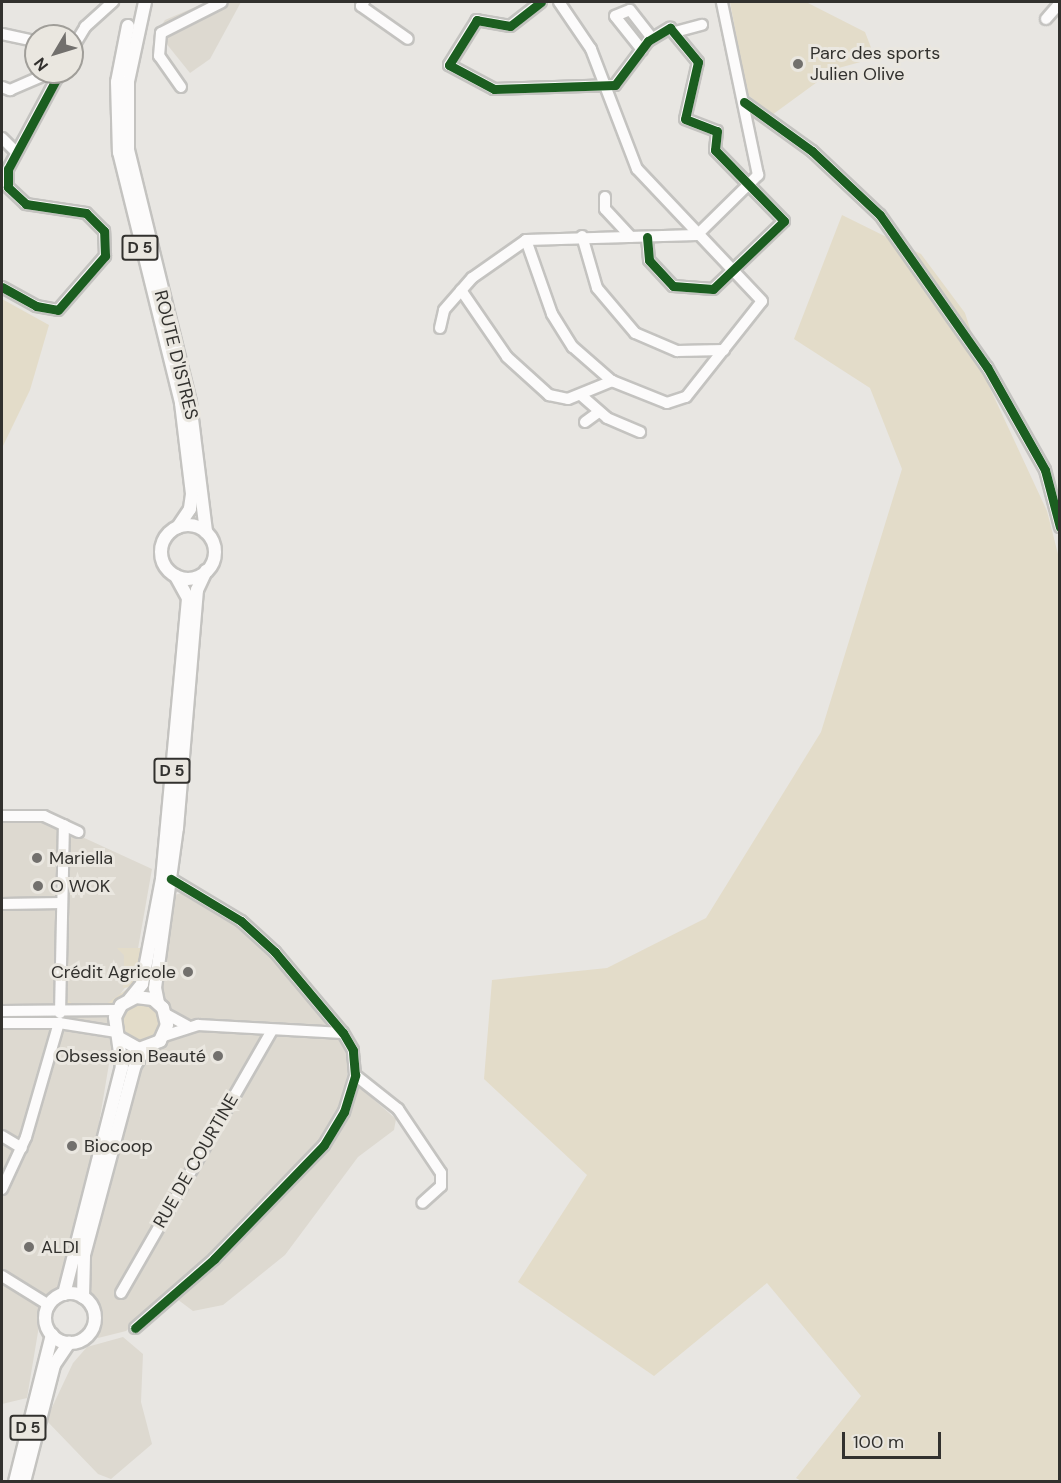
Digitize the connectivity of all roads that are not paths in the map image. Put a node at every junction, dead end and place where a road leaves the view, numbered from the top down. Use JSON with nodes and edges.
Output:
{"nodes":[{"id":1,"x":113,"y":2,"type":"edge"},
{"id":2,"x":136,"y":2,"type":"edge"},
{"id":3,"x":145,"y":2,"type":"edge"},
{"id":4,"x":222,"y":2,"type":"edge"},
{"id":5,"x":364,"y":2,"type":"edge"},
{"id":6,"x":542,"y":2,"type":"edge"},
{"id":7,"x":559,"y":2,"type":"edge"},
{"id":8,"x":722,"y":2,"type":"edge"},
{"id":9,"x":728,"y":2,"type":"edge"},
{"id":10,"x":1059,"y":3,"type":"edge"},
{"id":11,"x":1046,"y":19,"type":"dead end"},
{"id":12,"x":702,"y":25,"type":"dead end"},
{"id":13,"x":673,"y":30,"type":"junction"},
{"id":14,"x":84,"y":33,"type":"edge"},
{"id":15,"x":2,"y":34,"type":"edge"},
{"id":16,"x":652,"y":38,"type":"junction"},
{"id":17,"x":730,"y":38,"type":"junction"},
{"id":18,"x":24,"y":39,"type":"edge"},
{"id":19,"x":408,"y":39,"type":"dead end"},
{"id":20,"x":642,"y":50,"type":"junction"},
{"id":21,"x":24,"y":84,"type":"edge"},
{"id":22,"x":53,"y":84,"type":"edge"},
{"id":23,"x":603,"y":86,"type":"junction"},
{"id":24,"x":2,"y":87,"type":"edge"},
{"id":25,"x":181,"y":87,"type":"dead end"},
{"id":26,"x":744,"y":102,"type":"junction"},
{"id":27,"x":2,"y":138,"type":"edge"},
{"id":28,"x":16,"y":152,"type":"junction"},
{"id":29,"x":4,"y":175,"type":"edge"},
{"id":30,"x":749,"y":184,"type":"junction"},
{"id":31,"x":605,"y":197,"type":"dead end"},
{"id":32,"x":697,"y":235,"type":"junction"},
{"id":33,"x":582,"y":236,"type":"junction"},
{"id":34,"x":631,"y":237,"type":"junction"},
{"id":35,"x":647,"y":237,"type":"junction"},
{"id":36,"x":526,"y":240,"type":"junction"},
{"id":37,"x":733,"y":272,"type":"junction"},
{"id":38,"x":2,"y":287,"type":"edge"},
{"id":39,"x":461,"y":290,"type":"junction"},
{"id":40,"x":440,"y":328,"type":"dead end"},
{"id":41,"x":724,"y":350,"type":"junction"},
{"id":42,"x":612,"y":381,"type":"junction"},
{"id":43,"x":582,"y":396,"type":"junction"},
{"id":44,"x":598,"y":412,"type":"junction"},
{"id":45,"x":585,"y":422,"type":"dead end"},
{"id":46,"x":640,"y":432,"type":"dead end"},
{"id":47,"x":178,"y":527,"type":"junction"},
{"id":48,"x":1059,"y":527,"type":"edge"},
{"id":49,"x":206,"y":532,"type":"junction"},
{"id":50,"x":206,"y":571,"type":"junction"},
{"id":51,"x":176,"y":576,"type":"junction"},
{"id":52,"x":2,"y":816,"type":"edge"},
{"id":53,"x":64,"y":825,"type":"junction"},
{"id":54,"x":79,"y":832,"type":"dead end"},
{"id":55,"x":171,"y":879,"type":"junction"},
{"id":56,"x":62,"y":903,"type":"junction"},
{"id":57,"x":2,"y":904,"type":"edge"},
{"id":58,"x":130,"y":999,"type":"junction"},
{"id":59,"x":158,"y":1003,"type":"junction"},
{"id":60,"x":118,"y":1010,"type":"junction"},
{"id":61,"x":2,"y":1011,"type":"edge"},
{"id":62,"x":166,"y":1014,"type":"junction"},
{"id":63,"x":59,"y":1018,"type":"junction"},
{"id":64,"x":2,"y":1023,"type":"edge"},
{"id":65,"x":188,"y":1026,"type":"junction"},
{"id":66,"x":272,"y":1030,"type":"junction"},
{"id":67,"x":343,"y":1033,"type":"junction"},
{"id":68,"x":118,"y":1035,"type":"junction"},
{"id":69,"x":164,"y":1036,"type":"junction"},
{"id":70,"x":146,"y":1048,"type":"junction"},
{"id":71,"x":355,"y":1075,"type":"junction"},
{"id":72,"x":2,"y":1136,"type":"edge"},
{"id":73,"x":22,"y":1148,"type":"junction"},
{"id":74,"x":2,"y":1189,"type":"edge"},
{"id":75,"x":422,"y":1203,"type":"dead end"},
{"id":76,"x":2,"y":1276,"type":"edge"},
{"id":77,"x":121,"y":1293,"type":"dead end"},
{"id":78,"x":64,"y":1294,"type":"junction"},
{"id":79,"x":83,"y":1297,"type":"junction"},
{"id":80,"x":49,"y":1305,"type":"junction"},
{"id":81,"x":135,"y":1328,"type":"dead end"},
{"id":82,"x":52,"y":1335,"type":"junction"},
{"id":83,"x":69,"y":1343,"type":"junction"},
{"id":84,"x":15,"y":1482,"type":"edge"},
{"id":85,"x":24,"y":1482,"type":"edge"}],
"edges":[{"from":1,"to":14,"type":"street"},
{"from":2,"to":47,"type":"main road","name":"ROUTE D'ISTRES","number":"D 5"},
{"from":3,"to":49,"type":"main road","name":"ROUTE D'ISTRES","number":"D 5"},
{"from":4,"to":25,"type":"street"},
{"from":5,"to":19,"type":"street"},
{"from":6,"to":23,"type":"street"},
{"from":7,"to":23,"type":"street"},
{"from":8,"to":17,"type":"street"},
{"from":9,"to":17,"type":"street"},
{"from":10,"to":11,"type":"street"},
{"from":12,"to":13,"type":"street"},
{"from":13,"to":16,"type":"street"},
{"from":13,"to":30,"type":"street"},
{"from":15,"to":18,"type":"street"},
{"from":16,"to":20,"type":"street"},
{"from":16,"to":20,"type":"street"},
{"from":17,"to":26,"type":"street"},
{"from":20,"to":23,"type":"street"},
{"from":21,"to":24,"type":"street"},
{"from":22,"to":28,"type":"street"},
{"from":23,"to":32,"type":"street"},
{"from":26,"to":30,"type":"street"},
{"from":26,"to":48,"type":"street"},
{"from":27,"to":28,"type":"street"},
{"from":28,"to":29,"type":"street"},
{"from":29,"to":38,"type":"street"},
{"from":30,"to":32,"type":"street"},
{"from":30,"to":37,"type":"street"},
{"from":31,"to":34,"type":"street"},
{"from":32,"to":35,"type":"street"},
{"from":32,"to":37,"type":"street"},
{"from":33,"to":34,"type":"street"},
{"from":33,"to":36,"type":"street"},
{"from":33,"to":41,"type":"street"},
{"from":34,"to":35,"type":"street"},
{"from":35,"to":37,"type":"street"},
{"from":36,"to":39,"type":"street"},
{"from":36,"to":42,"type":"street"},
{"from":37,"to":41,"type":"street"},
{"from":39,"to":40,"type":"street"},
{"from":39,"to":43,"type":"street"},
{"from":41,"to":42,"type":"street"},
{"from":42,"to":43,"type":"street"},
{"from":43,"to":44,"type":"street"},
{"from":44,"to":45,"type":"street"},
{"from":44,"to":46,"type":"street"},
{"from":47,"to":49,"type":"main road"},
{"from":47,"to":51,"type":"main road"},
{"from":49,"to":50,"type":"main road"},
{"from":50,"to":51,"type":"main road"},
{"from":50,"to":55,"type":"main road","number":"D 5"},
{"from":51,"to":58,"type":"main road","number":"D 5"},
{"from":52,"to":53,"type":"street"},
{"from":53,"to":54,"type":"street"},
{"from":53,"to":56,"type":"street"},
{"from":55,"to":59,"type":"main road","number":"D 5"},
{"from":55,"to":67,"type":"street"},
{"from":56,"to":57,"type":"street"},
{"from":56,"to":63,"type":"street"},
{"from":58,"to":59,"type":"main road"},
{"from":58,"to":60,"type":"main road"},
{"from":59,"to":62,"type":"main road"},
{"from":60,"to":63,"type":"street"},
{"from":60,"to":68,"type":"main road"},
{"from":61,"to":63,"type":"street"},
{"from":62,"to":65,"type":"street"},
{"from":62,"to":69,"type":"main road"},
{"from":63,"to":64,"type":"street"},
{"from":63,"to":68,"type":"street"},
{"from":63,"to":73,"type":"street"},
{"from":65,"to":66,"type":"street"},
{"from":65,"to":69,"type":"street"},
{"from":66,"to":67,"type":"street"},
{"from":66,"to":77,"type":"street","name":"RUE DE COURTINE"},
{"from":67,"to":71,"type":"street"},
{"from":68,"to":70,"type":"main road"},
{"from":68,"to":78,"type":"main road"},
{"from":69,"to":70,"type":"main road"},
{"from":70,"to":79,"type":"main road"},
{"from":71,"to":75,"type":"street"},
{"from":71,"to":81,"type":"street"},
{"from":72,"to":73,"type":"street"},
{"from":73,"to":74,"type":"street"},
{"from":76,"to":80,"type":"street"},
{"from":78,"to":79,"type":"main road"},
{"from":78,"to":80,"type":"main road"},
{"from":79,"to":83,"type":"main road"},
{"from":80,"to":82,"type":"main road"},
{"from":82,"to":83,"type":"main road"},
{"from":82,"to":84,"type":"main road","number":"D 5"},
{"from":83,"to":85,"type":"main road","number":"D 5"}]}
